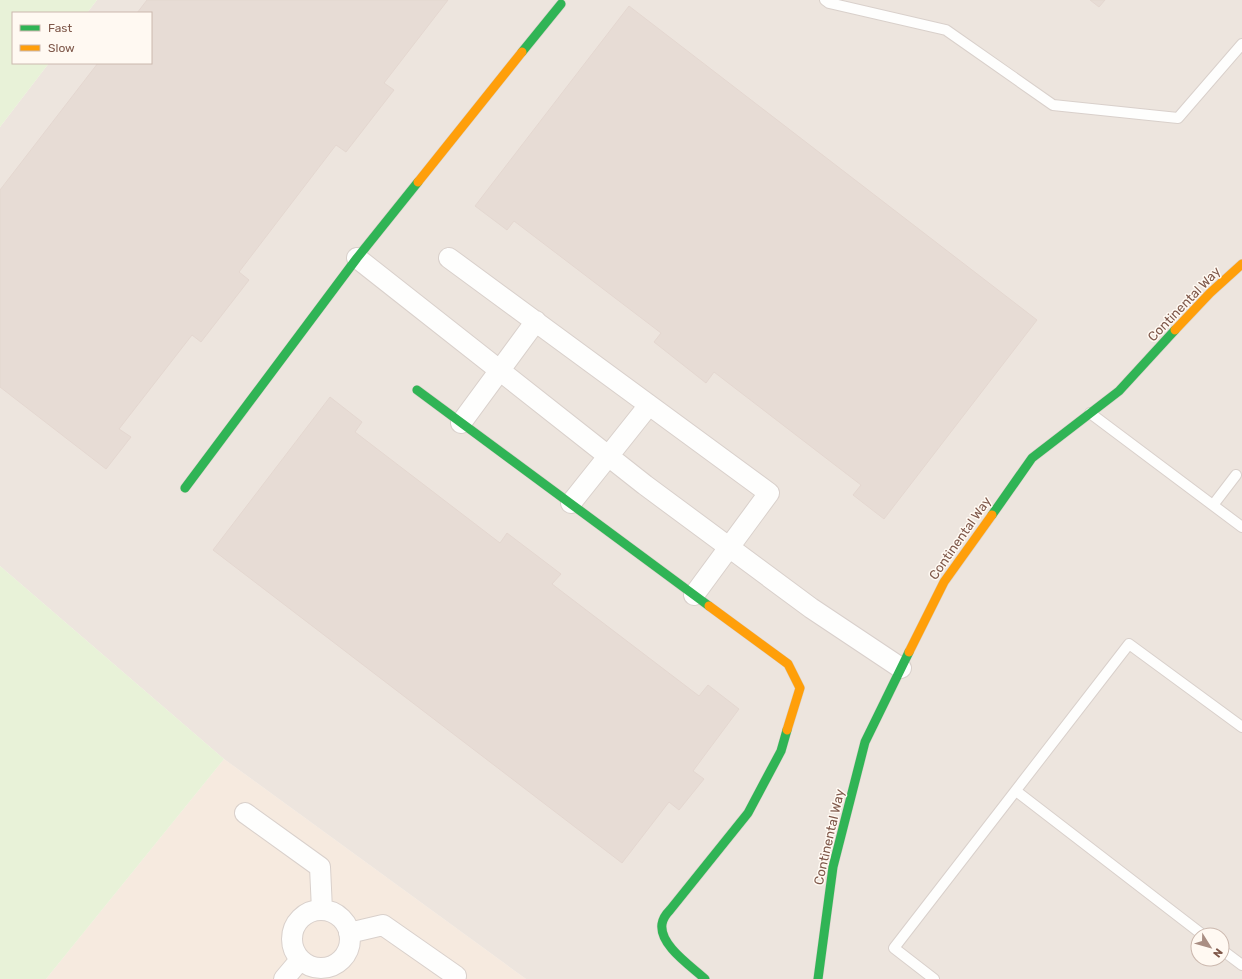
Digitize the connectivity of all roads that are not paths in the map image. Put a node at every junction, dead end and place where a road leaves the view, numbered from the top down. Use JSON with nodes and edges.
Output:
{"nodes":[{"id":1,"x":825,"y":0,"type":"edge"},
{"id":2,"x":561,"y":4,"type":"dead end"},
{"id":3,"x":1242,"y":44,"type":"edge"},
{"id":4,"x":357,"y":258,"type":"junction"},
{"id":5,"x":449,"y":258,"type":"dead end"},
{"id":6,"x":1242,"y":264,"type":"edge"},
{"id":7,"x":536,"y":321,"type":"junction"},
{"id":8,"x":500,"y":371,"type":"junction"},
{"id":9,"x":417,"y":390,"type":"dead end"},
{"id":10,"x":649,"y":405,"type":"junction"},
{"id":11,"x":1090,"y":413,"type":"junction"},
{"id":12,"x":462,"y":422,"type":"junction"},
{"id":13,"x":608,"y":457,"type":"junction"},
{"id":14,"x":1236,"y":475,"type":"dead end"},
{"id":15,"x":185,"y":488,"type":"dead end"},
{"id":16,"x":571,"y":503,"type":"junction"},
{"id":17,"x":1213,"y":505,"type":"junction"},
{"id":18,"x":1242,"y":527,"type":"edge"},
{"id":19,"x":729,"y":548,"type":"junction"},
{"id":20,"x":694,"y":595,"type":"junction"},
{"id":21,"x":901,"y":668,"type":"junction"},
{"id":22,"x":1242,"y":728,"type":"edge"},
{"id":23,"x":1016,"y":791,"type":"junction"},
{"id":24,"x":245,"y":813,"type":"dead end"},
{"id":25,"x":322,"y":910,"type":"junction"},
{"id":26,"x":1193,"y":927,"type":"edge"},
{"id":27,"x":349,"y":933,"type":"junction"},
{"id":28,"x":1230,"y":956,"type":"edge"},
{"id":29,"x":300,"y":960,"type":"junction"},
{"id":30,"x":1242,"y":965,"type":"edge"},
{"id":31,"x":456,"y":976,"type":"dead end"},
{"id":32,"x":284,"y":979,"type":"edge"},
{"id":33,"x":705,"y":979,"type":"edge"},
{"id":34,"x":818,"y":979,"type":"edge"},
{"id":35,"x":934,"y":979,"type":"edge"}],
"edges":[{"from":1,"to":3,"type":"lane"},
{"from":2,"to":4,"type":"street"},
{"from":4,"to":8,"type":"street"},
{"from":4,"to":15,"type":"street"},
{"from":5,"to":7,"type":"street"},
{"from":6,"to":11,"type":"street","name":"Continental Way"},
{"from":7,"to":8,"type":"street"},
{"from":7,"to":10,"type":"street"},
{"from":8,"to":12,"type":"street"},
{"from":8,"to":13,"type":"street"},
{"from":9,"to":12,"type":"street"},
{"from":10,"to":13,"type":"street"},
{"from":10,"to":19,"type":"street"},
{"from":11,"to":17,"type":"lane"},
{"from":11,"to":21,"type":"street","name":"Continental Way"},
{"from":12,"to":16,"type":"street"},
{"from":13,"to":16,"type":"street"},
{"from":13,"to":19,"type":"street"},
{"from":14,"to":17,"type":"lane"},
{"from":16,"to":20,"type":"street"},
{"from":17,"to":18,"type":"lane"},
{"from":19,"to":20,"type":"street"},
{"from":19,"to":21,"type":"street"},
{"from":20,"to":33,"type":"street"},
{"from":21,"to":34,"type":"street","name":"Continental Way"},
{"from":22,"to":23,"type":"lane"},
{"from":23,"to":26,"type":"lane"},
{"from":23,"to":35,"type":"lane"},
{"from":24,"to":25,"type":"street"},
{"from":25,"to":27,"type":"street"},
{"from":25,"to":29,"type":"street"},
{"from":27,"to":29,"type":"street"},
{"from":27,"to":31,"type":"street"},
{"from":28,"to":30,"type":"lane"},
{"from":29,"to":32,"type":"street"}]}
